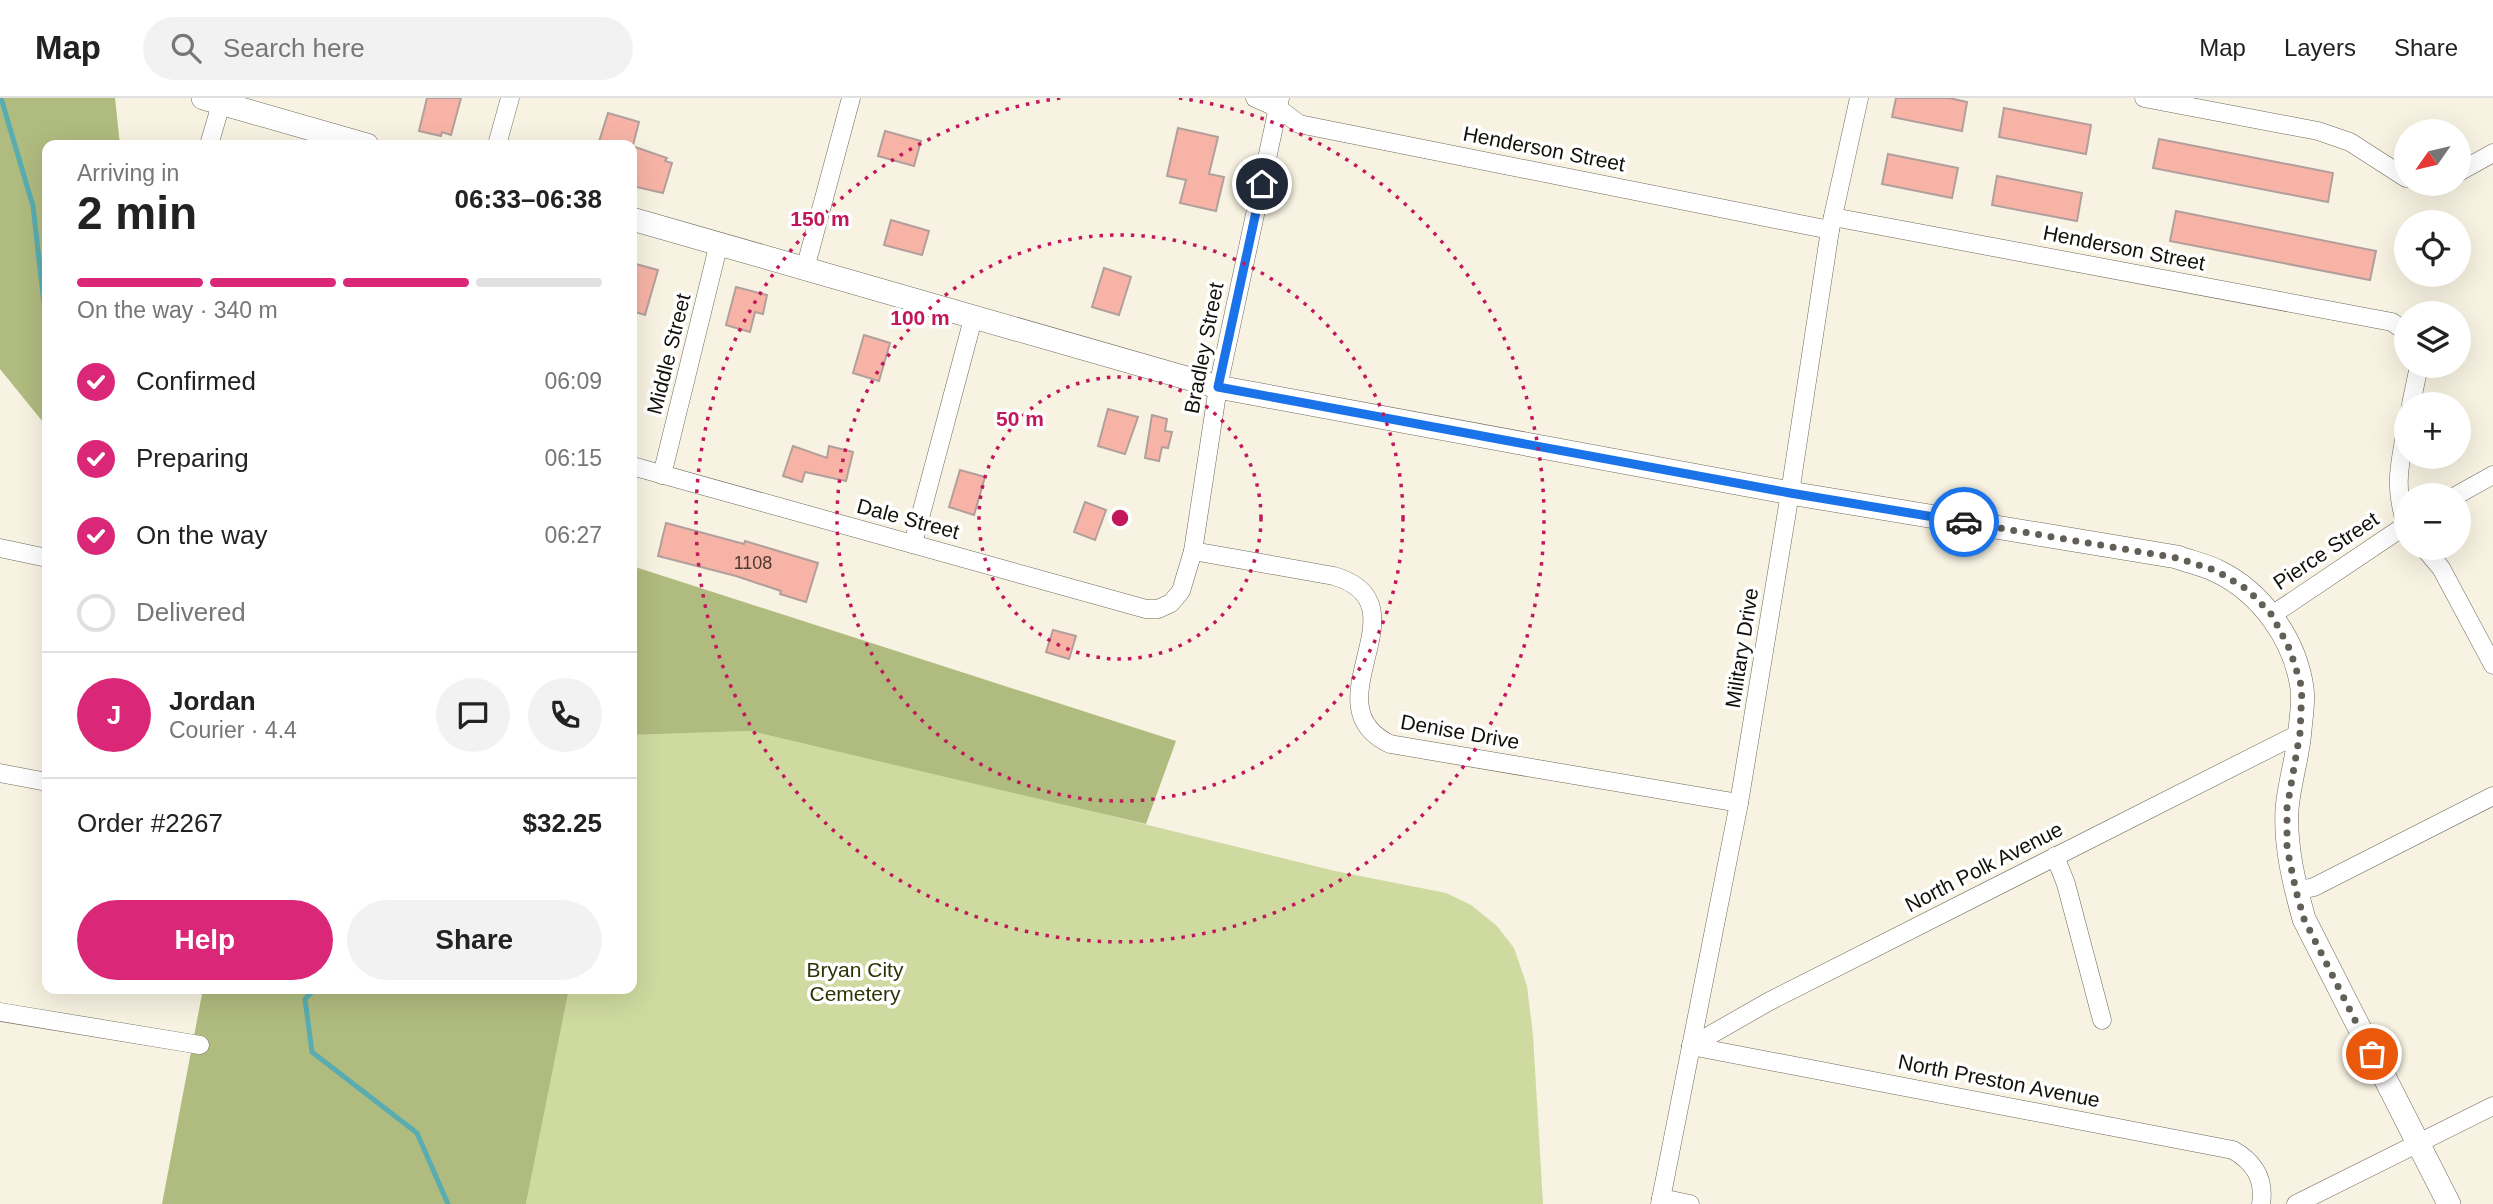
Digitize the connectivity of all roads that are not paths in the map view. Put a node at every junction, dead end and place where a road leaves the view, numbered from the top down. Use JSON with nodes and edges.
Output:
{"nodes":[{"id":1,"x":510,"y":98,"type":"edge"},
{"id":2,"x":851,"y":98,"type":"edge"},
{"id":3,"x":1255,"y":98,"type":"edge"},
{"id":4,"x":1859,"y":98,"type":"edge"},
{"id":5,"x":2144,"y":98,"type":"edge"},
{"id":6,"x":212,"y":101,"type":"edge"},
{"id":7,"x":1279,"y":103,"type":"edge"},
{"id":8,"x":209,"y":140,"type":"edge"},
{"id":9,"x":349,"y":140,"type":"edge"},
{"id":10,"x":498,"y":140,"type":"edge"},
{"id":11,"x":2493,"y":153,"type":"edge"},
{"id":12,"x":2471,"y":165,"type":"edge"},
{"id":13,"x":2394,"y":170,"type":"edge"},
{"id":14,"x":637,"y":220,"type":"edge"},
{"id":15,"x":1831,"y":223,"type":"junction"},
{"id":16,"x":719,"y":243,"type":"junction"},
{"id":17,"x":805,"y":269,"type":"junction"},
{"id":18,"x":974,"y":315,"type":"junction"},
{"id":19,"x":2394,"y":323,"type":"edge"},
{"id":20,"x":1218,"y":387,"type":"junction"},
{"id":21,"x":637,"y":468,"type":"edge"},
{"id":22,"x":662,"y":475,"type":"junction"},
{"id":23,"x":2493,"y":475,"type":"edge"},
{"id":24,"x":2471,"y":487,"type":"edge"},
{"id":25,"x":1790,"y":493,"type":"junction"},
{"id":26,"x":2394,"y":533,"type":"edge"},
{"id":27,"x":913,"y":544,"type":"junction"},
{"id":28,"x":0,"y":548,"type":"edge"},
{"id":29,"x":1194,"y":551,"type":"junction"},
{"id":30,"x":42,"y":557,"type":"edge"},
{"id":31,"x":2434,"y":560,"type":"edge"},
{"id":32,"x":1171,"y":603,"type":"joint"},
{"id":33,"x":2272,"y":615,"type":"junction"},
{"id":34,"x":2493,"y":665,"type":"edge"},
{"id":35,"x":2300,"y":733,"type":"junction"},
{"id":36,"x":0,"y":773,"type":"edge"},
{"id":37,"x":42,"y":781,"type":"edge"},
{"id":38,"x":2493,"y":796,"type":"edge"},
{"id":39,"x":1739,"y":803,"type":"junction"},
{"id":40,"x":2055,"y":856,"type":"junction"},
{"id":41,"x":2296,"y":891,"type":"junction"},
{"id":42,"x":0,"y":1012,"type":"edge"},
{"id":43,"x":2102,"y":1020,"type":"dead end"},
{"id":44,"x":200,"y":1045,"type":"dead end"},
{"id":45,"x":1691,"y":1046,"type":"junction"},
{"id":46,"x":2493,"y":1106,"type":"edge"},
{"id":47,"x":2417,"y":1144,"type":"junction"},
{"id":48,"x":1660,"y":1201,"type":"edge"},
{"id":49,"x":1690,"y":1204,"type":"edge"},
{"id":50,"x":2260,"y":1204,"type":"edge"},
{"id":51,"x":2296,"y":1204,"type":"edge"},
{"id":52,"x":2449,"y":1204,"type":"edge"}],
"edges":[{"from":1,"to":10,"type":"street"},
{"from":2,"to":17,"type":"street"},
{"from":3,"to":7,"type":"street","name":"Henderson Street"},
{"from":4,"to":15,"type":"street","name":"Military Drive"},
{"from":5,"to":13,"type":"street"},
{"from":6,"to":8,"type":"street"},
{"from":6,"to":9,"type":"street"},
{"from":7,"to":15,"type":"street","name":"Henderson Street"},
{"from":7,"to":20,"type":"street","name":"Bradley Street"},
{"from":11,"to":12,"type":"street"},
{"from":14,"to":16,"type":"street"},
{"from":15,"to":19,"type":"street","name":"Henderson Street"},
{"from":15,"to":25,"type":"street","name":"Military Drive"},
{"from":16,"to":17,"type":"street"},
{"from":16,"to":22,"type":"street","name":"Middle Street"},
{"from":17,"to":18,"type":"street"},
{"from":18,"to":20,"type":"street"},
{"from":18,"to":27,"type":"street"},
{"from":20,"to":25,"type":"street"},
{"from":20,"to":29,"type":"street","name":"Bradley Street"},
{"from":21,"to":22,"type":"street","name":"Dale Street"},
{"from":22,"to":27,"type":"street","name":"Dale Street"},
{"from":23,"to":24,"type":"street"},
{"from":25,"to":33,"type":"street"},
{"from":25,"to":39,"type":"street","name":"Military Drive"},
{"from":26,"to":33,"type":"street","name":"Pierce Street"},
{"from":27,"to":32,"type":"street","name":"Dale Street"},
{"from":28,"to":30,"type":"street"},
{"from":29,"to":32,"type":"street","name":"Bradley Street"},
{"from":29,"to":39,"type":"street","name":"Denise Drive"},
{"from":31,"to":34,"type":"street"},
{"from":33,"to":35,"type":"street"},
{"from":35,"to":40,"type":"street","name":"North Polk Avenue"},
{"from":35,"to":41,"type":"street"},
{"from":36,"to":37,"type":"street"},
{"from":38,"to":41,"type":"street"},
{"from":39,"to":45,"type":"street","name":"Military Drive"},
{"from":40,"to":43,"type":"street"},
{"from":40,"to":45,"type":"street","name":"North Polk Avenue"},
{"from":41,"to":47,"type":"street"},
{"from":42,"to":44,"type":"street"},
{"from":45,"to":48,"type":"street","name":"Military Drive"},
{"from":45,"to":50,"type":"street","name":"North Preston Avenue"},
{"from":46,"to":47,"type":"street"},
{"from":47,"to":51,"type":"street"},
{"from":47,"to":52,"type":"street"},
{"from":48,"to":49,"type":"street"}]}
